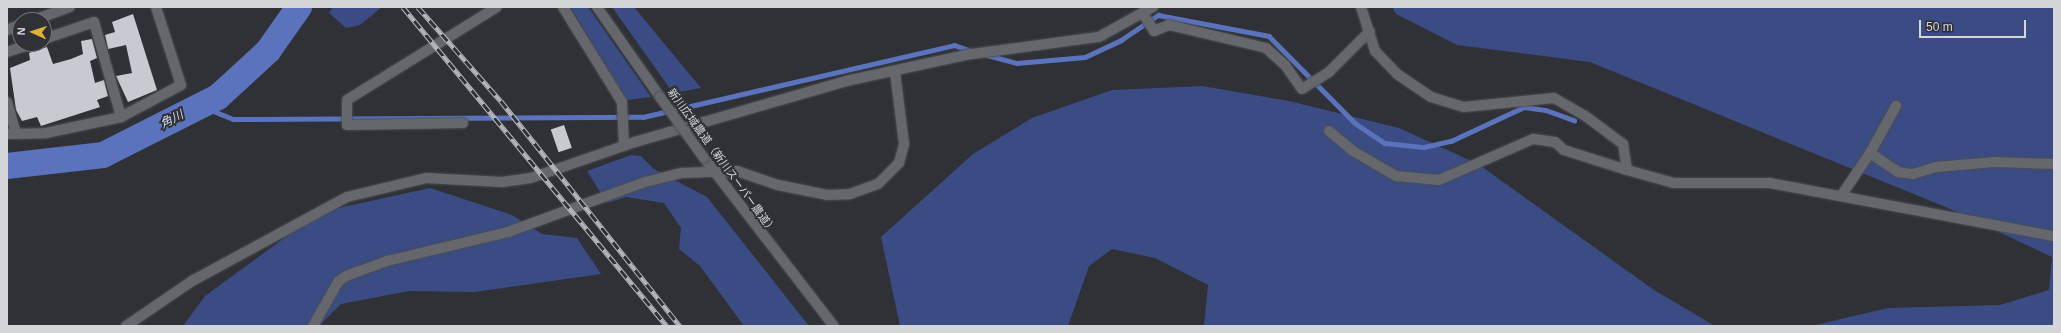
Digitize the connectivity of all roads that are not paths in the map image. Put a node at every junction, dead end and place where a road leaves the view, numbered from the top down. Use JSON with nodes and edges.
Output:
{"nodes":[{"id":1,"x":70,"y":7,"type":"edge"},
{"id":2,"x":156,"y":7,"type":"edge"},
{"id":3,"x":497,"y":7,"type":"edge"},
{"id":4,"x":563,"y":7,"type":"edge"},
{"id":5,"x":597,"y":7,"type":"edge"},
{"id":6,"x":1153,"y":7,"type":"edge"},
{"id":7,"x":1361,"y":7,"type":"edge"},
{"id":8,"x":52,"y":14,"type":"edge"},
{"id":9,"x":1144,"y":15,"type":"junction"},
{"id":10,"x":1370,"y":31,"type":"junction"},
{"id":11,"x":52,"y":37,"type":"edge"},
{"id":12,"x":895,"y":72,"type":"junction"},
{"id":13,"x":7,"y":102,"type":"edge"},
{"id":14,"x":1896,"y":106,"type":"dead end"},
{"id":15,"x":122,"y":117,"type":"junction"},
{"id":16,"x":463,"y":123,"type":"dead end"},
{"id":17,"x":1329,"y":131,"type":"dead end"},
{"id":18,"x":12,"y":134,"type":"edge"},
{"id":19,"x":624,"y":146,"type":"junction"},
{"id":20,"x":1870,"y":153,"type":"junction"},
{"id":21,"x":2054,"y":164,"type":"edge"},
{"id":22,"x":1627,"y":170,"type":"junction"},
{"id":23,"x":713,"y":172,"type":"junction"},
{"id":24,"x":1841,"y":196,"type":"junction"},
{"id":25,"x":2054,"y":236,"type":"edge"},
{"id":26,"x":126,"y":326,"type":"edge"},
{"id":27,"x":312,"y":326,"type":"edge"},
{"id":28,"x":834,"y":326,"type":"edge"}],
"edges":[{"from":1,"to":8,"type":"street"},
{"from":2,"to":15,"type":"street"},
{"from":3,"to":16,"type":"street"},
{"from":4,"to":19,"type":"street"},
{"from":5,"to":23,"type":"street","name":"新川広域農道（新川スーパー農道）","bridge":true},
{"from":6,"to":9,"type":"street"},
{"from":7,"to":10,"type":"street"},
{"from":9,"to":10,"type":"street"},
{"from":9,"to":12,"type":"street"},
{"from":10,"to":22,"type":"street"},
{"from":11,"to":15,"type":"street"},
{"from":12,"to":19,"type":"street"},
{"from":12,"to":23,"type":"street"},
{"from":13,"to":18,"type":"street"},
{"from":14,"to":20,"type":"street"},
{"from":15,"to":18,"type":"street"},
{"from":17,"to":22,"type":"street"},
{"from":19,"to":26,"type":"street"},
{"from":20,"to":21,"type":"street"},
{"from":20,"to":24,"type":"street"},
{"from":22,"to":24,"type":"street"},
{"from":23,"to":27,"type":"street"},
{"from":23,"to":28,"type":"street","name":"新川広域農道（新川スーパー農道）"},
{"from":24,"to":25,"type":"street"}]}
